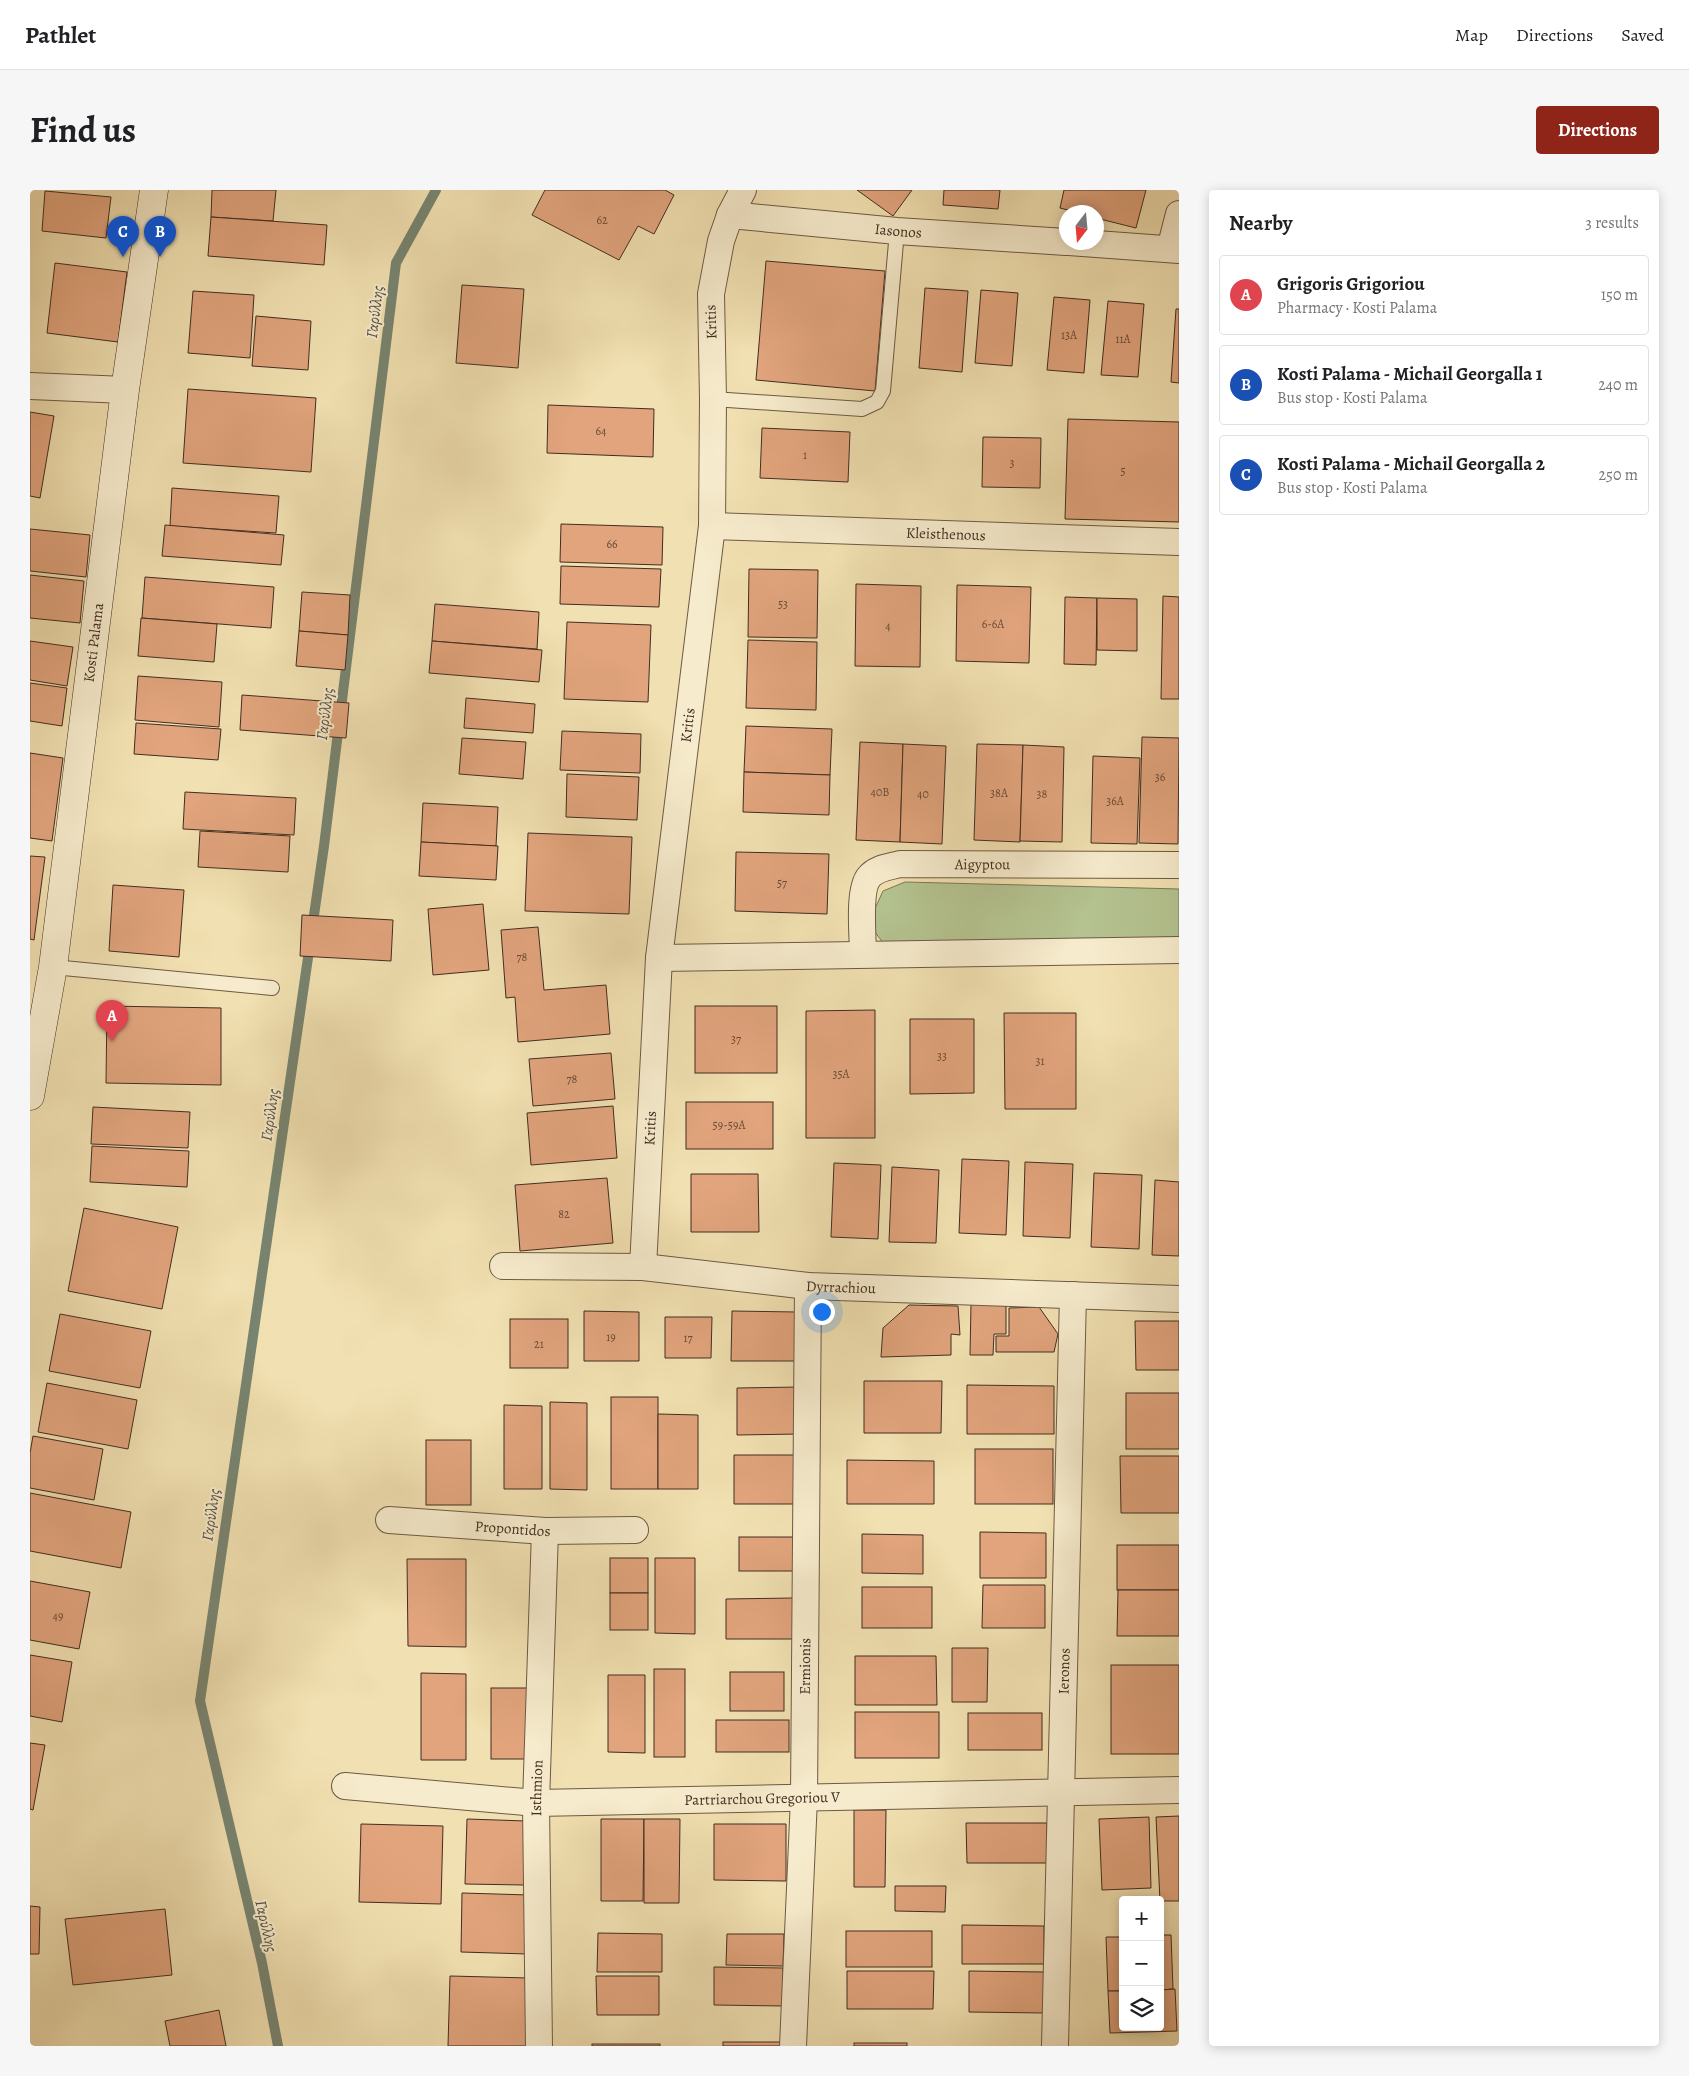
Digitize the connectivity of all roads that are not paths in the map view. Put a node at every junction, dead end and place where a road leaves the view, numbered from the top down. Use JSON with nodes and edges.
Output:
{"nodes":[{"id":1,"x":154,"y":190,"type":"edge"},
{"id":2,"x":743,"y":190,"type":"edge"},
{"id":3,"x":1179,"y":214,"type":"edge"},
{"id":4,"x":730,"y":215,"type":"junction"},
{"id":5,"x":897,"y":231,"type":"junction"},
{"id":6,"x":1059,"y":241,"type":"edge"},
{"id":7,"x":1104,"y":245,"type":"edge"},
{"id":8,"x":1175,"y":250,"type":"edge"},
{"id":9,"x":30,"y":386,"type":"edge"},
{"id":10,"x":124,"y":390,"type":"junction"},
{"id":11,"x":713,"y":399,"type":"junction"},
{"id":12,"x":712,"y":526,"type":"junction"},
{"id":13,"x":1179,"y":542,"type":"edge"},
{"id":14,"x":1179,"y":865,"type":"edge"},
{"id":15,"x":1179,"y":950,"type":"edge"},
{"id":16,"x":863,"y":954,"type":"junction"},
{"id":17,"x":659,"y":958,"type":"junction"},
{"id":18,"x":53,"y":967,"type":"junction"},
{"id":19,"x":272,"y":988,"type":"dead end"},
{"id":20,"x":30,"y":1096,"type":"edge"},
{"id":21,"x":503,"y":1266,"type":"dead end"},
{"id":22,"x":644,"y":1267,"type":"junction"},
{"id":23,"x":808,"y":1286,"type":"junction"},
{"id":24,"x":1073,"y":1295,"type":"junction"},
{"id":25,"x":1179,"y":1299,"type":"edge"},
{"id":26,"x":389,"y":1520,"type":"dead end"},
{"id":27,"x":635,"y":1530,"type":"dead end"},
{"id":28,"x":544,"y":1531,"type":"junction"},
{"id":29,"x":345,"y":1786,"type":"dead end"},
{"id":30,"x":1179,"y":1790,"type":"edge"},
{"id":31,"x":1061,"y":1792,"type":"junction"},
{"id":32,"x":804,"y":1798,"type":"junction"},
{"id":33,"x":536,"y":1803,"type":"junction"},
{"id":34,"x":539,"y":2046,"type":"edge"},
{"id":35,"x":793,"y":2046,"type":"edge"},
{"id":36,"x":1055,"y":2046,"type":"edge"}],
"edges":[{"from":1,"to":10,"type":"street","name":"Kosti Palama"},
{"from":2,"to":4,"type":"street","name":"Kritis"},
{"from":3,"to":8,"type":"street"},
{"from":4,"to":5,"type":"street","name":"Iasonos"},
{"from":4,"to":11,"type":"street","name":"Kritis"},
{"from":5,"to":6,"type":"street","name":"Iasonos"},
{"from":5,"to":11,"type":"lane"},
{"from":7,"to":8,"type":"street","name":"Iasonos"},
{"from":9,"to":10,"type":"street"},
{"from":10,"to":18,"type":"street","name":"Kosti Palama"},
{"from":11,"to":12,"type":"street","name":"Kritis"},
{"from":12,"to":13,"type":"street","name":"Kleisthenous"},
{"from":12,"to":17,"type":"street","name":"Kritis"},
{"from":14,"to":16,"type":"street","name":"Aigyptou"},
{"from":15,"to":16,"type":"street"},
{"from":16,"to":17,"type":"street"},
{"from":17,"to":22,"type":"street","name":"Kritis"},
{"from":18,"to":19,"type":"lane"},
{"from":18,"to":20,"type":"street","name":"Kosti Palama"},
{"from":21,"to":22,"type":"street","name":"Dyrrachiou"},
{"from":22,"to":23,"type":"street","name":"Dyrrachiou"},
{"from":23,"to":24,"type":"street","name":"Dyrrachiou"},
{"from":23,"to":32,"type":"street","name":"Ermionis"},
{"from":24,"to":25,"type":"street","name":"Dyrrachiou"},
{"from":24,"to":31,"type":"street","name":"Ieronos"},
{"from":26,"to":28,"type":"street","name":"Propontidos"},
{"from":27,"to":28,"type":"street","name":"Propontidos"},
{"from":28,"to":33,"type":"street","name":"Isthmion"},
{"from":29,"to":33,"type":"street","name":"Partriarchou Gregoriou V"},
{"from":30,"to":31,"type":"street","name":"Partriarchou Gregoriou V"},
{"from":31,"to":32,"type":"street","name":"Partriarchou Gregoriou V"},
{"from":31,"to":36,"type":"street","name":"Ieronos"},
{"from":32,"to":33,"type":"street","name":"Partriarchou Gregoriou V"},
{"from":32,"to":35,"type":"street","name":"Ermionis"},
{"from":33,"to":34,"type":"street","name":"Isthmion"}]}
